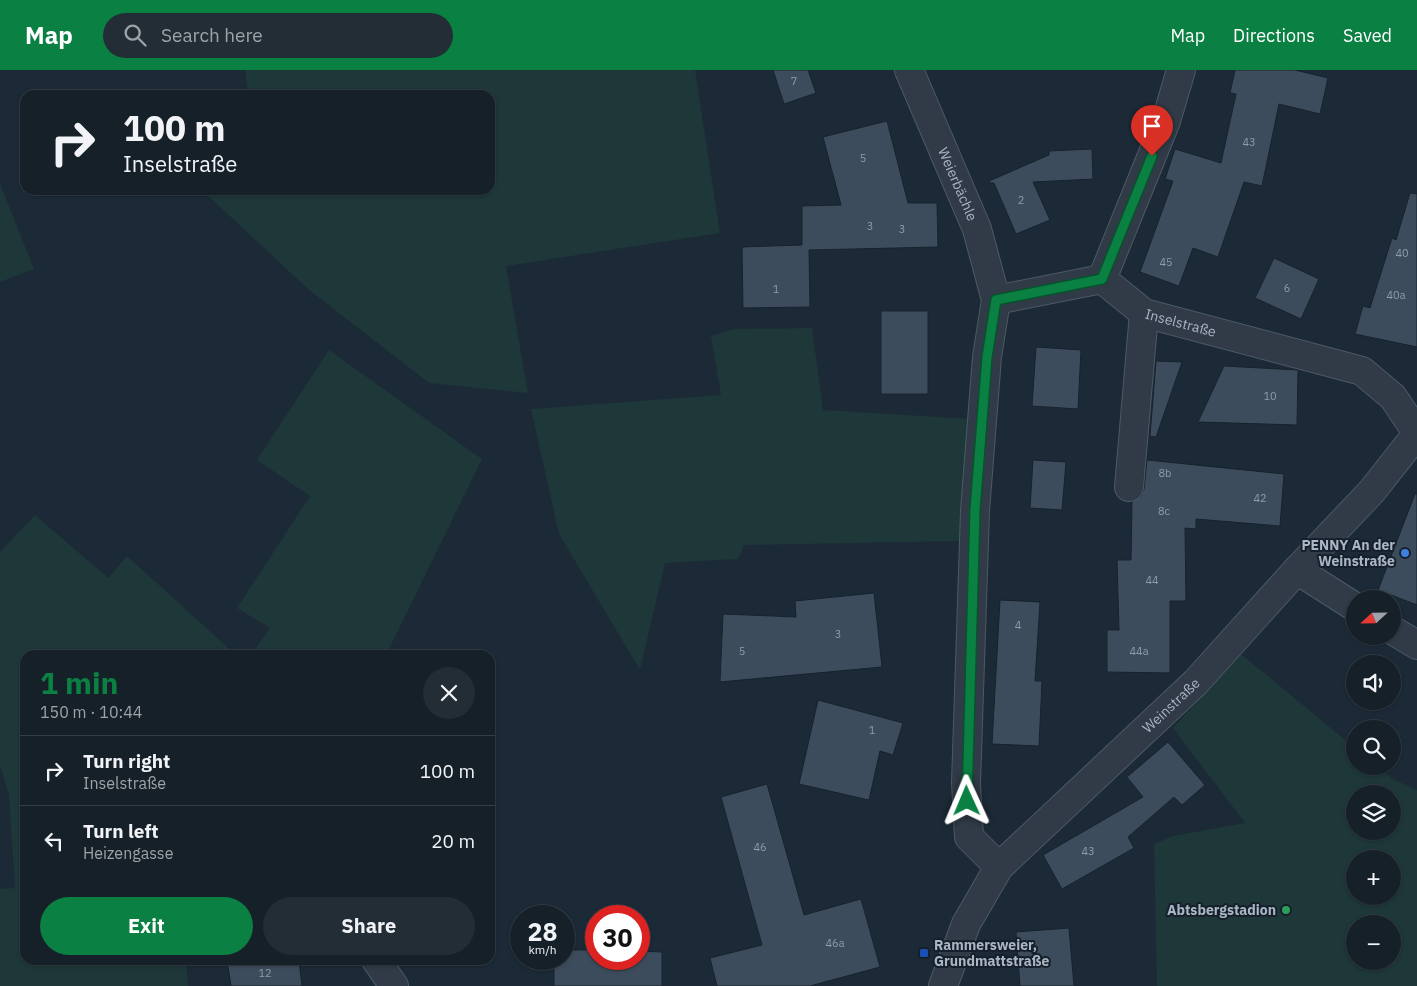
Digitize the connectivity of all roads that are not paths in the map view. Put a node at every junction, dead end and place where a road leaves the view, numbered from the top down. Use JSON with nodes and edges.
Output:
{"nodes":[{"id":1,"x":909,"y":70,"type":"edge"},
{"id":2,"x":1181,"y":70,"type":"edge"},
{"id":3,"x":1102,"y":279,"type":"junction"},
{"id":4,"x":996,"y":300,"type":"junction"},
{"id":5,"x":1144,"y":313,"type":"junction"},
{"id":6,"x":1417,"y":433,"type":"edge"},
{"id":7,"x":1129,"y":487,"type":"dead end"},
{"id":8,"x":1296,"y":570,"type":"junction"},
{"id":9,"x":1346,"y":601,"type":"edge"},
{"id":10,"x":1401,"y":635,"type":"edge"},
{"id":11,"x":1417,"y":645,"type":"edge"},
{"id":12,"x":999,"y":867,"type":"junction"},
{"id":13,"x":379,"y":965,"type":"edge"},
{"id":14,"x":394,"y":986,"type":"edge"},
{"id":15,"x":943,"y":986,"type":"edge"}],
"edges":[{"from":1,"to":4,"type":"street","name":"Weierbächle"},
{"from":2,"to":3,"type":"street"},
{"from":3,"to":4,"type":"street"},
{"from":3,"to":5,"type":"street","name":"Inselstraße"},
{"from":4,"to":12,"type":"street"},
{"from":5,"to":6,"type":"street","name":"Inselstraße"},
{"from":5,"to":7,"type":"street"},
{"from":6,"to":8,"type":"street","name":"Weinstraße"},
{"from":8,"to":9,"type":"street"},
{"from":8,"to":12,"type":"street","name":"Weinstraße"},
{"from":10,"to":11,"type":"street"},
{"from":12,"to":15,"type":"street","name":"Weinstraße"},
{"from":13,"to":14,"type":"street"}]}
